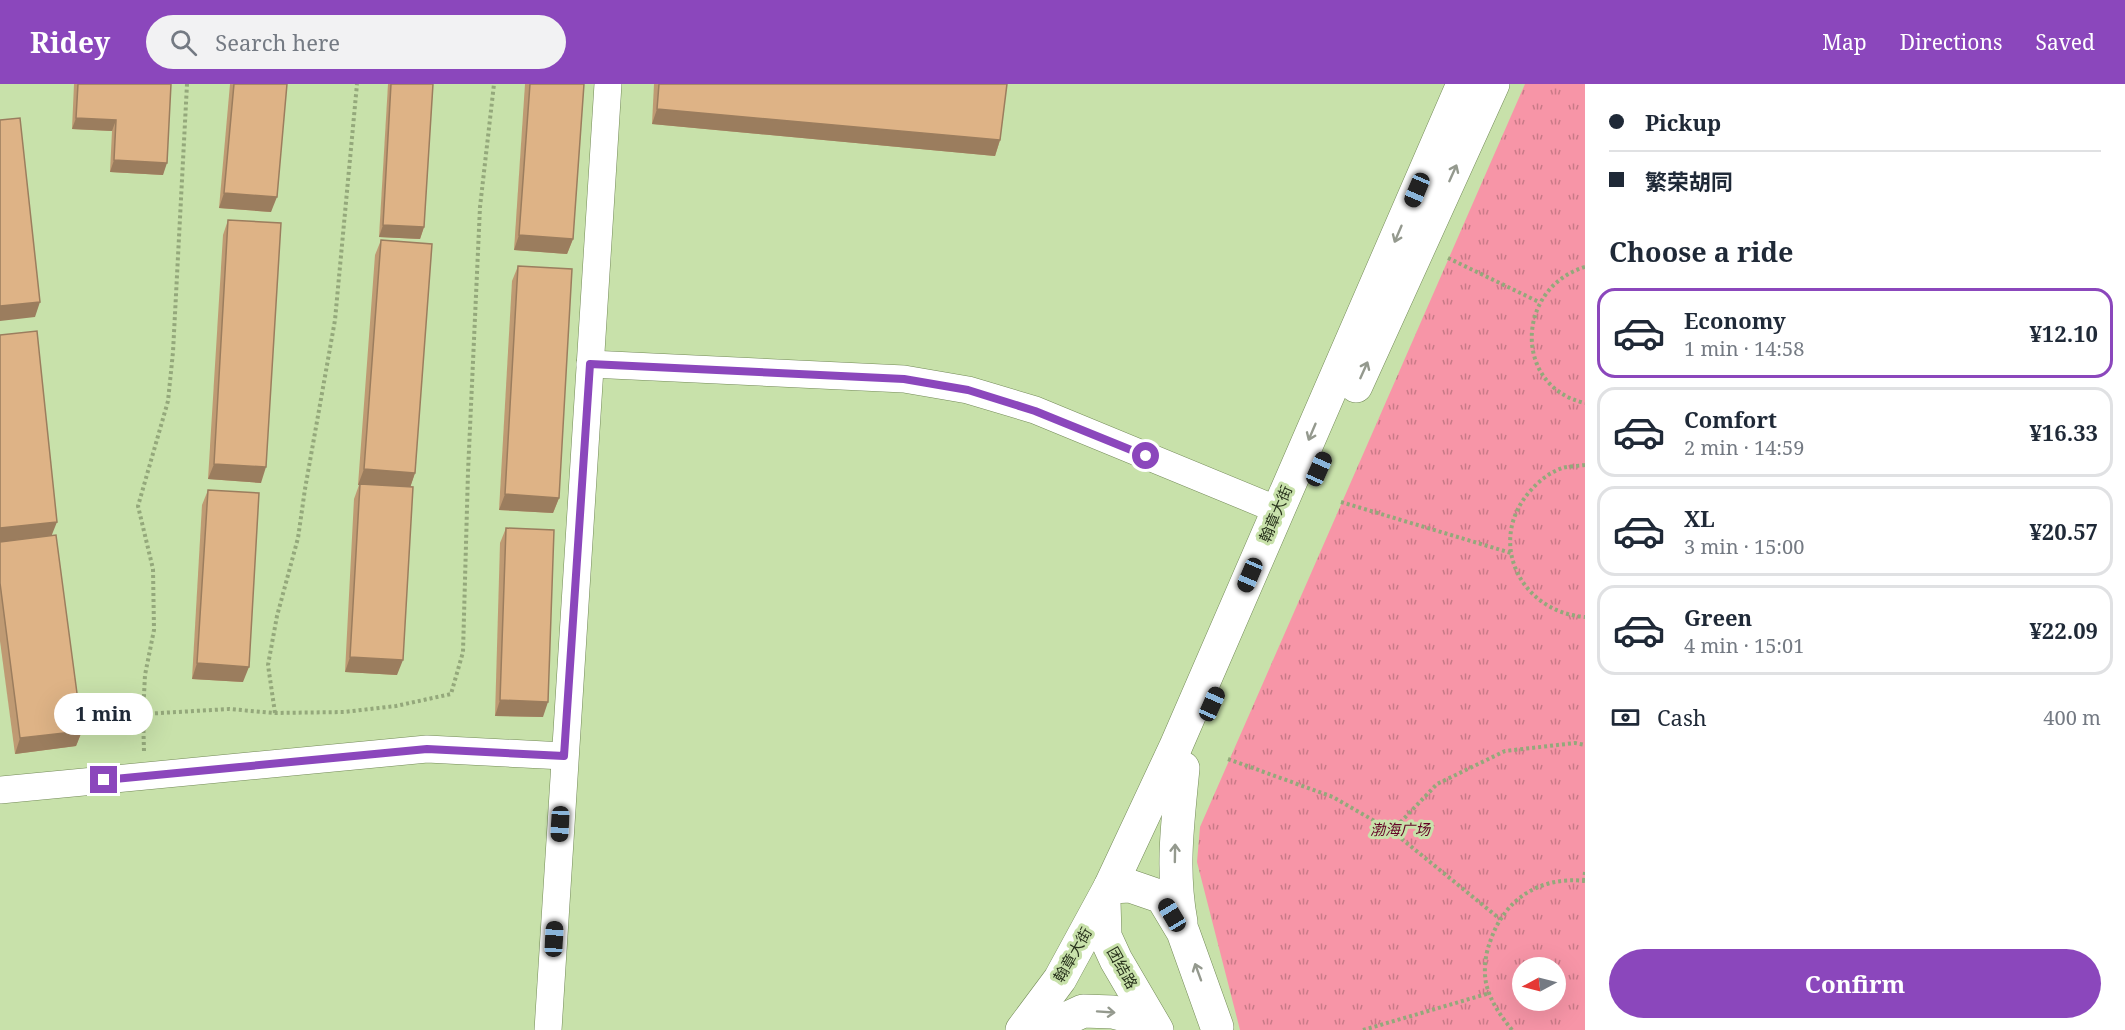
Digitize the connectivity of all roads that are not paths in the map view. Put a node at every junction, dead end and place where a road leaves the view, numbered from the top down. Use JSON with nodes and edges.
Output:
{"nodes":[{"id":1,"x":608,"y":84,"type":"edge"},
{"id":2,"x":1463,"y":84,"type":"edge"},
{"id":3,"x":1493,"y":84,"type":"edge"},
{"id":4,"x":590,"y":364,"type":"junction"},
{"id":5,"x":1278,"y":510,"type":"junction"},
{"id":6,"x":564,"y":756,"type":"junction"},
{"id":7,"x":1184,"y":768,"type":"junction"},
{"id":8,"x":0,"y":790,"type":"edge"},
{"id":9,"x":1115,"y":892,"type":"junction"},
{"id":10,"x":1183,"y":932,"type":"junction"},
{"id":11,"x":1105,"y":936,"type":"junction"},
{"id":12,"x":1053,"y":1027,"type":"edge"},
{"id":13,"x":1217,"y":1029,"type":"edge"},
{"id":14,"x":548,"y":1030,"type":"edge"},
{"id":15,"x":1022,"y":1030,"type":"edge"},
{"id":16,"x":1157,"y":1030,"type":"edge"}],
"edges":[{"from":1,"to":4,"type":"street"},
{"from":2,"to":5,"type":"main road","name":"翰章大街","one_way":true},
{"from":7,"to":3,"type":"main road","name":"翰章大街","one_way":true},
{"from":4,"to":5,"type":"street"},
{"from":4,"to":6,"type":"street"},
{"from":5,"to":9,"type":"main road","name":"翰章大街"},
{"from":6,"to":8,"type":"street"},
{"from":6,"to":14,"type":"street"},
{"from":7,"to":9,"type":"main road","name":"翰章大街"},
{"from":10,"to":7,"type":"main road","one_way":true},
{"from":9,"to":10,"type":"main road"},
{"from":9,"to":11,"type":"main road","name":"团结路"},
{"from":9,"to":15,"type":"main road","name":"翰章大街"},
{"from":13,"to":10,"type":"main road","one_way":true},
{"from":11,"to":12,"type":"main road","name":"翰章大街"},
{"from":11,"to":16,"type":"main road","name":"团结路"},
{"from":12,"to":16,"type":"main road","one_way":true}]}
